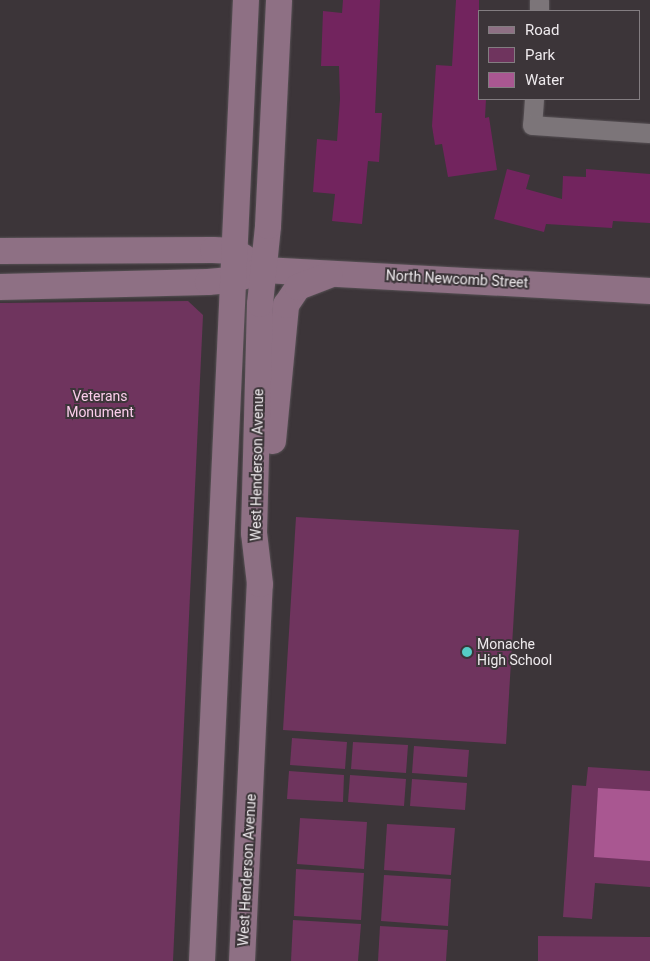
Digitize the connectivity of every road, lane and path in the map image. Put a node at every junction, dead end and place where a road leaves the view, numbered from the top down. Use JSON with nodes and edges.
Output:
{"nodes":[{"id":1,"x":246,"y":0,"type":"edge"},
{"id":2,"x":279,"y":0,"type":"edge"},
{"id":3,"x":534,"y":100,"type":"edge"},
{"id":4,"x":650,"y":133,"type":"edge"},
{"id":5,"x":0,"y":251,"type":"edge"},
{"id":6,"x":234,"y":251,"type":"junction"},
{"id":7,"x":264,"y":270,"type":"junction"},
{"id":8,"x":343,"y":272,"type":"junction"},
{"id":9,"x":233,"y":280,"type":"junction"},
{"id":10,"x":0,"y":287,"type":"edge"},
{"id":11,"x":650,"y":291,"type":"edge"},
{"id":12,"x":260,"y":584,"type":"junction"},
{"id":13,"x":205,"y":907,"type":"junction"},
{"id":14,"x":202,"y":961,"type":"edge"},
{"id":15,"x":218,"y":961,"type":"edge"},
{"id":16,"x":242,"y":961,"type":"edge"}],
"edges":[{"from":1,"to":6,"type":"main road"},
{"from":2,"to":7,"type":"main road","name":"West Henderson Avenue"},
{"from":3,"to":4,"type":"street"},
{"from":5,"to":6,"type":"main road"},
{"from":6,"to":7,"type":"main road"},
{"from":6,"to":9,"type":"main road"},
{"from":7,"to":8,"type":"main road","name":"North Newcomb Street"},
{"from":7,"to":9,"type":"main road","name":"North Newcomb Street"},
{"from":7,"to":12,"type":"main road","name":"West Henderson Avenue"},
{"from":8,"to":11,"type":"main road","name":"North Newcomb Street"},
{"from":8,"to":12,"type":"main road"},
{"from":9,"to":10,"type":"main road","name":"North Newcomb Street"},
{"from":9,"to":13,"type":"main road"},
{"from":12,"to":16,"type":"main road","name":"West Henderson Avenue"},
{"from":13,"to":14,"type":"main road"},
{"from":13,"to":15,"type":"main road"}]}
